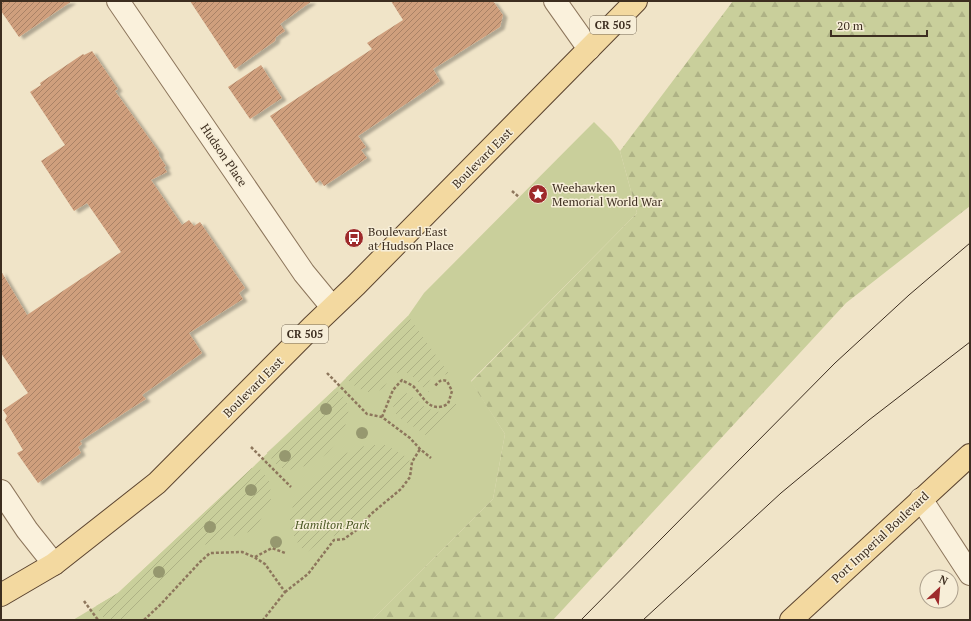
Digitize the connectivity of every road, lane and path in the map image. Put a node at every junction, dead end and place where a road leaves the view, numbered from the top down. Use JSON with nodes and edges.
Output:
{"nodes":[{"id":1,"x":118,"y":1,"type":"edge"},
{"id":2,"x":555,"y":1,"type":"edge"},
{"id":3,"x":636,"y":1,"type":"edge"},
{"id":4,"x":589,"y":49,"type":"junction"},
{"id":5,"x":512,"y":191,"type":"dead end"},
{"id":6,"x":519,"y":197,"type":"dead end"},
{"id":7,"x":332,"y":307,"type":"junction"},
{"id":8,"x":327,"y":373,"type":"dead end"},
{"id":9,"x":435,"y":386,"type":"dead end"},
{"id":10,"x":382,"y":417,"type":"junction"},
{"id":11,"x":251,"y":447,"type":"dead end"},
{"id":12,"x":420,"y":449,"type":"junction"},
{"id":13,"x":970,"y":455,"type":"edge"},
{"id":14,"x":431,"y":458,"type":"dead end"},
{"id":15,"x":291,"y":486,"type":"dead end"},
{"id":16,"x":1,"y":491,"type":"edge"},
{"id":17,"x":921,"y":499,"type":"junction"},
{"id":18,"x":285,"y":553,"type":"dead end"},
{"id":19,"x":254,"y":557,"type":"junction"},
{"id":20,"x":54,"y":564,"type":"junction"},
{"id":21,"x":970,"y":574,"type":"edge"},
{"id":22,"x":285,"y":592,"type":"junction"},
{"id":23,"x":1,"y":595,"type":"edge"},
{"id":24,"x":84,"y":601,"type":"dead end"},
{"id":25,"x":98,"y":620,"type":"edge"},
{"id":26,"x":144,"y":620,"type":"edge"},
{"id":27,"x":263,"y":620,"type":"edge"},
{"id":28,"x":791,"y":620,"type":"edge"}],
"edges":[{"from":1,"to":7,"type":"street","name":"Hudson Place"},
{"from":2,"to":4,"type":"street"},
{"from":3,"to":4,"type":"main road","name":"Boulevard East","number":"CR 505"},
{"from":4,"to":7,"type":"main road","name":"Boulevard East","number":"CR 505"},
{"from":5,"to":6,"type":"path"},
{"from":7,"to":20,"type":"main road","name":"Boulevard East","number":"CR 505"},
{"from":8,"to":10,"type":"path"},
{"from":9,"to":10,"type":"path"},
{"from":10,"to":12,"type":"path"},
{"from":11,"to":15,"type":"path"},
{"from":12,"to":14,"type":"path"},
{"from":12,"to":22,"type":"path"},
{"from":13,"to":17,"type":"main road","name":"Port Imperial Boulevard"},
{"from":16,"to":20,"type":"street"},
{"from":17,"to":21,"type":"street"},
{"from":17,"to":28,"type":"main road","name":"Port Imperial Boulevard"},
{"from":18,"to":19,"type":"path"},
{"from":19,"to":22,"type":"path"},
{"from":19,"to":26,"type":"path"},
{"from":20,"to":23,"type":"main road","name":"Boulevard East","number":"CR 505"},
{"from":22,"to":27,"type":"path"},
{"from":24,"to":25,"type":"path"}]}
